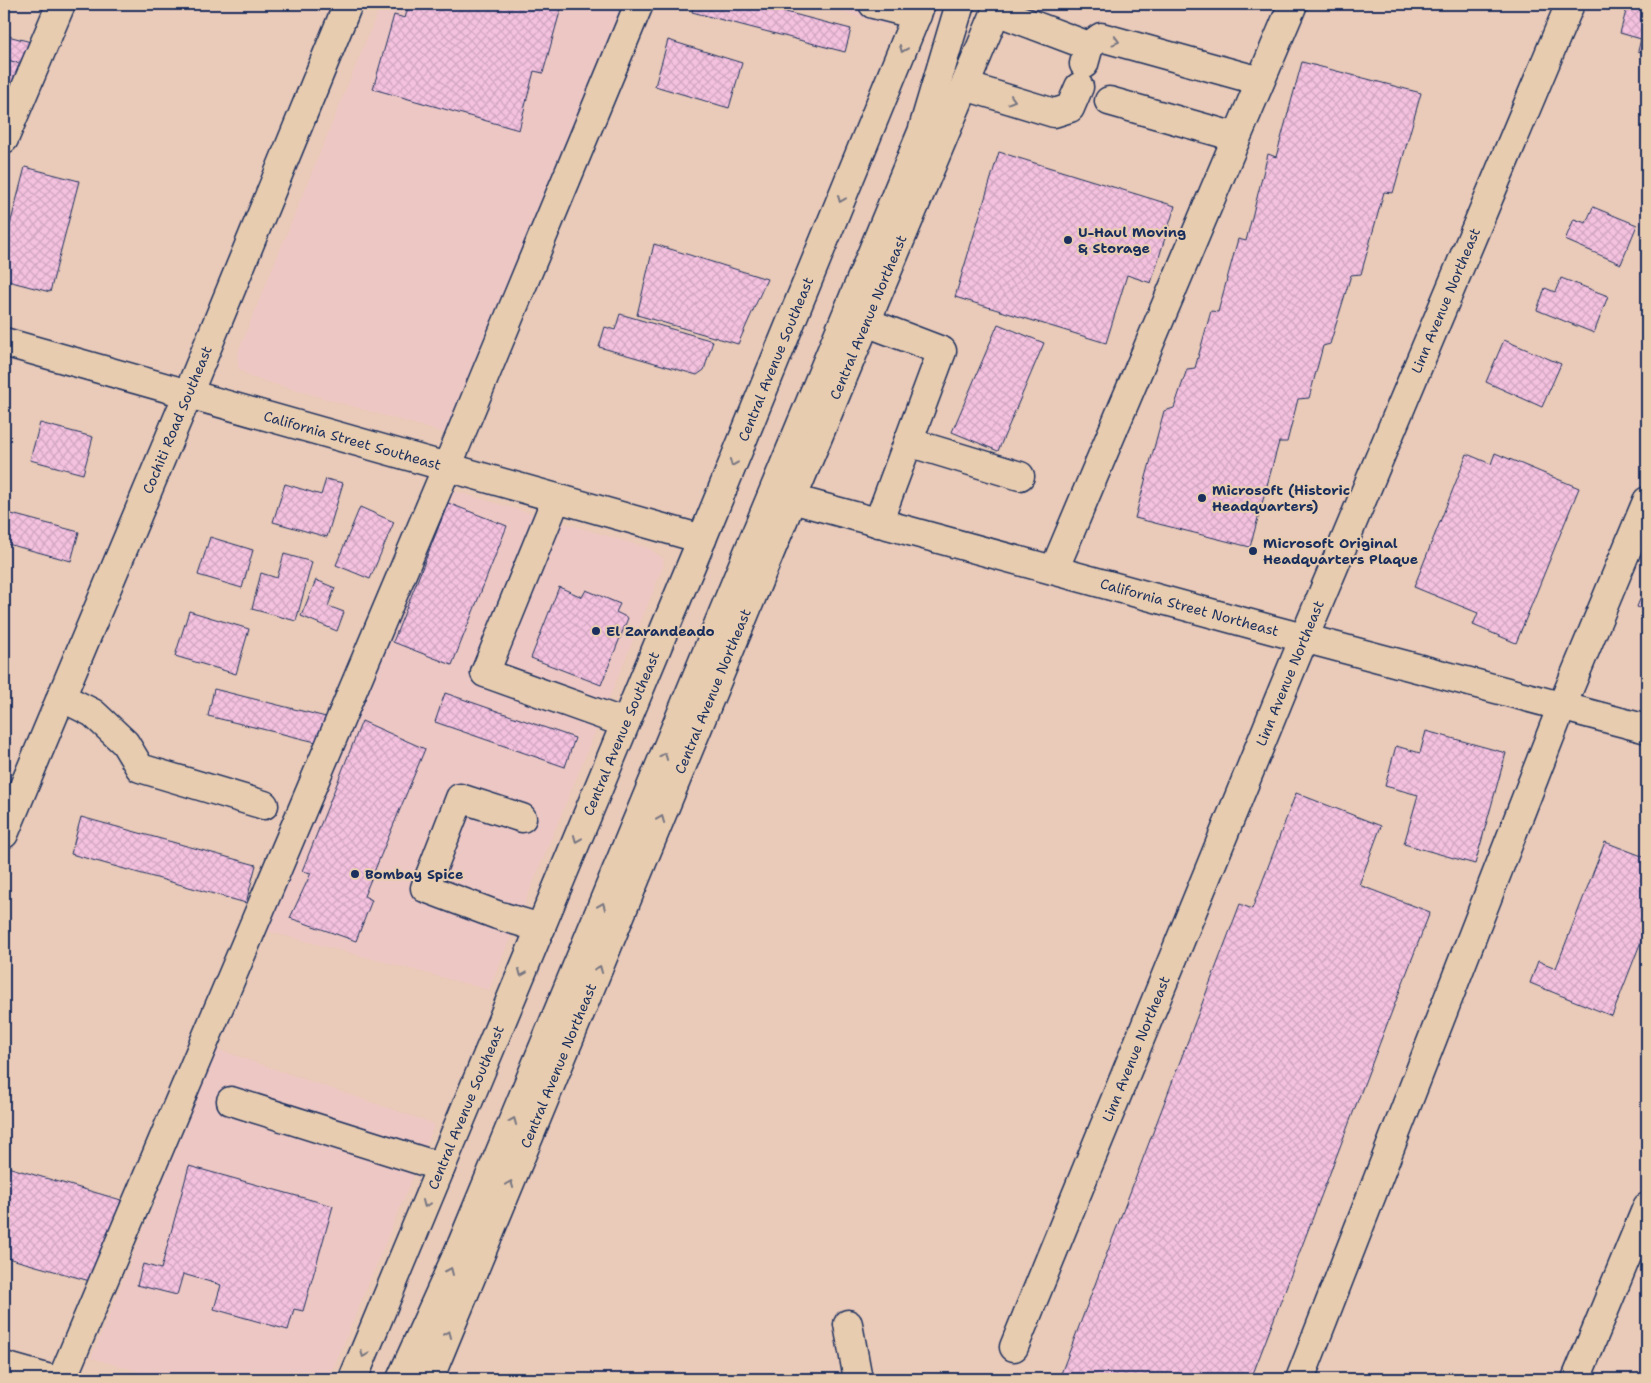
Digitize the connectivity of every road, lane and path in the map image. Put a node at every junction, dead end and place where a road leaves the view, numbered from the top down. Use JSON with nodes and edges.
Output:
{"nodes":[{"id":1,"x":61,"y":4,"type":"edge"},
{"id":2,"x":348,"y":4,"type":"edge"},
{"id":3,"x":639,"y":4,"type":"edge"},
{"id":4,"x":873,"y":4,"type":"edge"},
{"id":5,"x":960,"y":4,"type":"edge"},
{"id":6,"x":1293,"y":4,"type":"edge"},
{"id":7,"x":1570,"y":4,"type":"edge"},
{"id":8,"x":998,"y":7,"type":"edge"},
{"id":9,"x":919,"y":9,"type":"edge"},
{"id":10,"x":1084,"y":66,"type":"junction"},
{"id":11,"x":1260,"y":81,"type":"junction"},
{"id":12,"x":965,"y":86,"type":"junction"},
{"id":13,"x":1109,"y":101,"type":"dead end"},
{"id":14,"x":1236,"y":137,"type":"junction"},
{"id":15,"x":4,"y":139,"type":"edge"},
{"id":16,"x":866,"y":322,"type":"junction"},
{"id":17,"x":4,"y":342,"type":"edge"},
{"id":18,"x":188,"y":394,"type":"junction"},
{"id":19,"x":908,"y":442,"type":"junction"},
{"id":20,"x":447,"y":467,"type":"junction"},
{"id":21,"x":1020,"y":476,"type":"dead end"},
{"id":22,"x":556,"y":499,"type":"junction"},
{"id":23,"x":792,"y":499,"type":"junction"},
{"id":24,"x":1647,"y":501,"type":"edge"},
{"id":25,"x":878,"y":523,"type":"junction"},
{"id":26,"x":702,"y":539,"type":"junction"},
{"id":27,"x":1054,"y":570,"type":"junction"},
{"id":28,"x":1304,"y":638,"type":"junction"},
{"id":29,"x":61,"y":698,"type":"junction"},
{"id":30,"x":1562,"y":706,"type":"junction"},
{"id":31,"x":625,"y":723,"type":"junction"},
{"id":32,"x":1647,"y":729,"type":"edge"},
{"id":33,"x":264,"y":805,"type":"dead end"},
{"id":34,"x":522,"y":818,"type":"dead end"},
{"id":35,"x":4,"y":834,"type":"edge"},
{"id":36,"x":541,"y":928,"type":"junction"},
{"id":37,"x":231,"y":1101,"type":"dead end"},
{"id":38,"x":441,"y":1167,"type":"junction"},
{"id":39,"x":1647,"y":1207,"type":"edge"},
{"id":40,"x":848,"y":1324,"type":"dead end"},
{"id":41,"x":1014,"y":1347,"type":"dead end"},
{"id":42,"x":4,"y":1366,"type":"edge"},
{"id":43,"x":50,"y":1379,"type":"edge"},
{"id":44,"x":62,"y":1379,"type":"edge"},
{"id":45,"x":353,"y":1379,"type":"edge"},
{"id":46,"x":401,"y":1379,"type":"edge"},
{"id":47,"x":429,"y":1379,"type":"edge"},
{"id":48,"x":858,"y":1379,"type":"edge"},
{"id":49,"x":1300,"y":1379,"type":"edge"},
{"id":50,"x":1576,"y":1379,"type":"edge"}],
"edges":[{"from":1,"to":15,"type":"street"},
{"from":2,"to":18,"type":"street","name":"Cochiti Road Southeast"},
{"from":3,"to":20,"type":"street"},
{"from":4,"to":9,"type":"street"},
{"from":46,"to":5,"type":"street","name":"Central Avenue Northeast","one_way":true},
{"from":6,"to":11,"type":"street"},
{"from":7,"to":28,"type":"street","name":"Linn Avenue Northeast"},
{"from":8,"to":10,"type":"street"},
{"from":8,"to":12,"type":"street","name":"Central Avenue Northeast"},
{"from":9,"to":26,"type":"street","name":"Central Avenue Southeast","one_way":true},
{"from":10,"to":11,"type":"street","one_way":true},
{"from":12,"to":10,"type":"street","one_way":true},
{"from":11,"to":14,"type":"street"},
{"from":12,"to":16,"type":"street","name":"Central Avenue Northeast"},
{"from":13,"to":14,"type":"street"},
{"from":14,"to":27,"type":"street"},
{"from":16,"to":19,"type":"street"},
{"from":16,"to":23,"type":"street","name":"Central Avenue Northeast"},
{"from":17,"to":18,"type":"street","name":"California Street Southeast"},
{"from":18,"to":20,"type":"street","name":"California Street Southeast"},
{"from":18,"to":29,"type":"street","name":"Cochiti Road Southeast"},
{"from":19,"to":21,"type":"street"},
{"from":19,"to":25,"type":"street"},
{"from":20,"to":22,"type":"street","name":"California Street Southeast"},
{"from":20,"to":44,"type":"street"},
{"from":22,"to":26,"type":"street","name":"California Street Southeast"},
{"from":22,"to":31,"type":"street"},
{"from":23,"to":25,"type":"street","name":"California Street Northeast"},
{"from":47,"to":23,"type":"street","name":"Central Avenue Northeast","one_way":true},
{"from":24,"to":30,"type":"street"},
{"from":25,"to":27,"type":"street","name":"California Street Northeast"},
{"from":26,"to":31,"type":"street","name":"Central Avenue Southeast"},
{"from":27,"to":28,"type":"street","name":"California Street Northeast"},
{"from":28,"to":30,"type":"street","name":"California Street Northeast"},
{"from":28,"to":41,"type":"street","name":"Linn Avenue Northeast"},
{"from":29,"to":33,"type":"street"},
{"from":29,"to":35,"type":"street","name":"Cochiti Road Southeast"},
{"from":30,"to":32,"type":"street","name":"California Street Northeast"},
{"from":30,"to":49,"type":"street"},
{"from":31,"to":36,"type":"street","name":"Central Avenue Southeast","one_way":true},
{"from":34,"to":36,"type":"street"},
{"from":36,"to":38,"type":"street","name":"Central Avenue Southeast","one_way":true},
{"from":37,"to":38,"type":"street"},
{"from":38,"to":45,"type":"street","name":"Central Avenue Southeast","one_way":true},
{"from":39,"to":50,"type":"street"},
{"from":40,"to":48,"type":"street"},
{"from":42,"to":43,"type":"street"}]}
